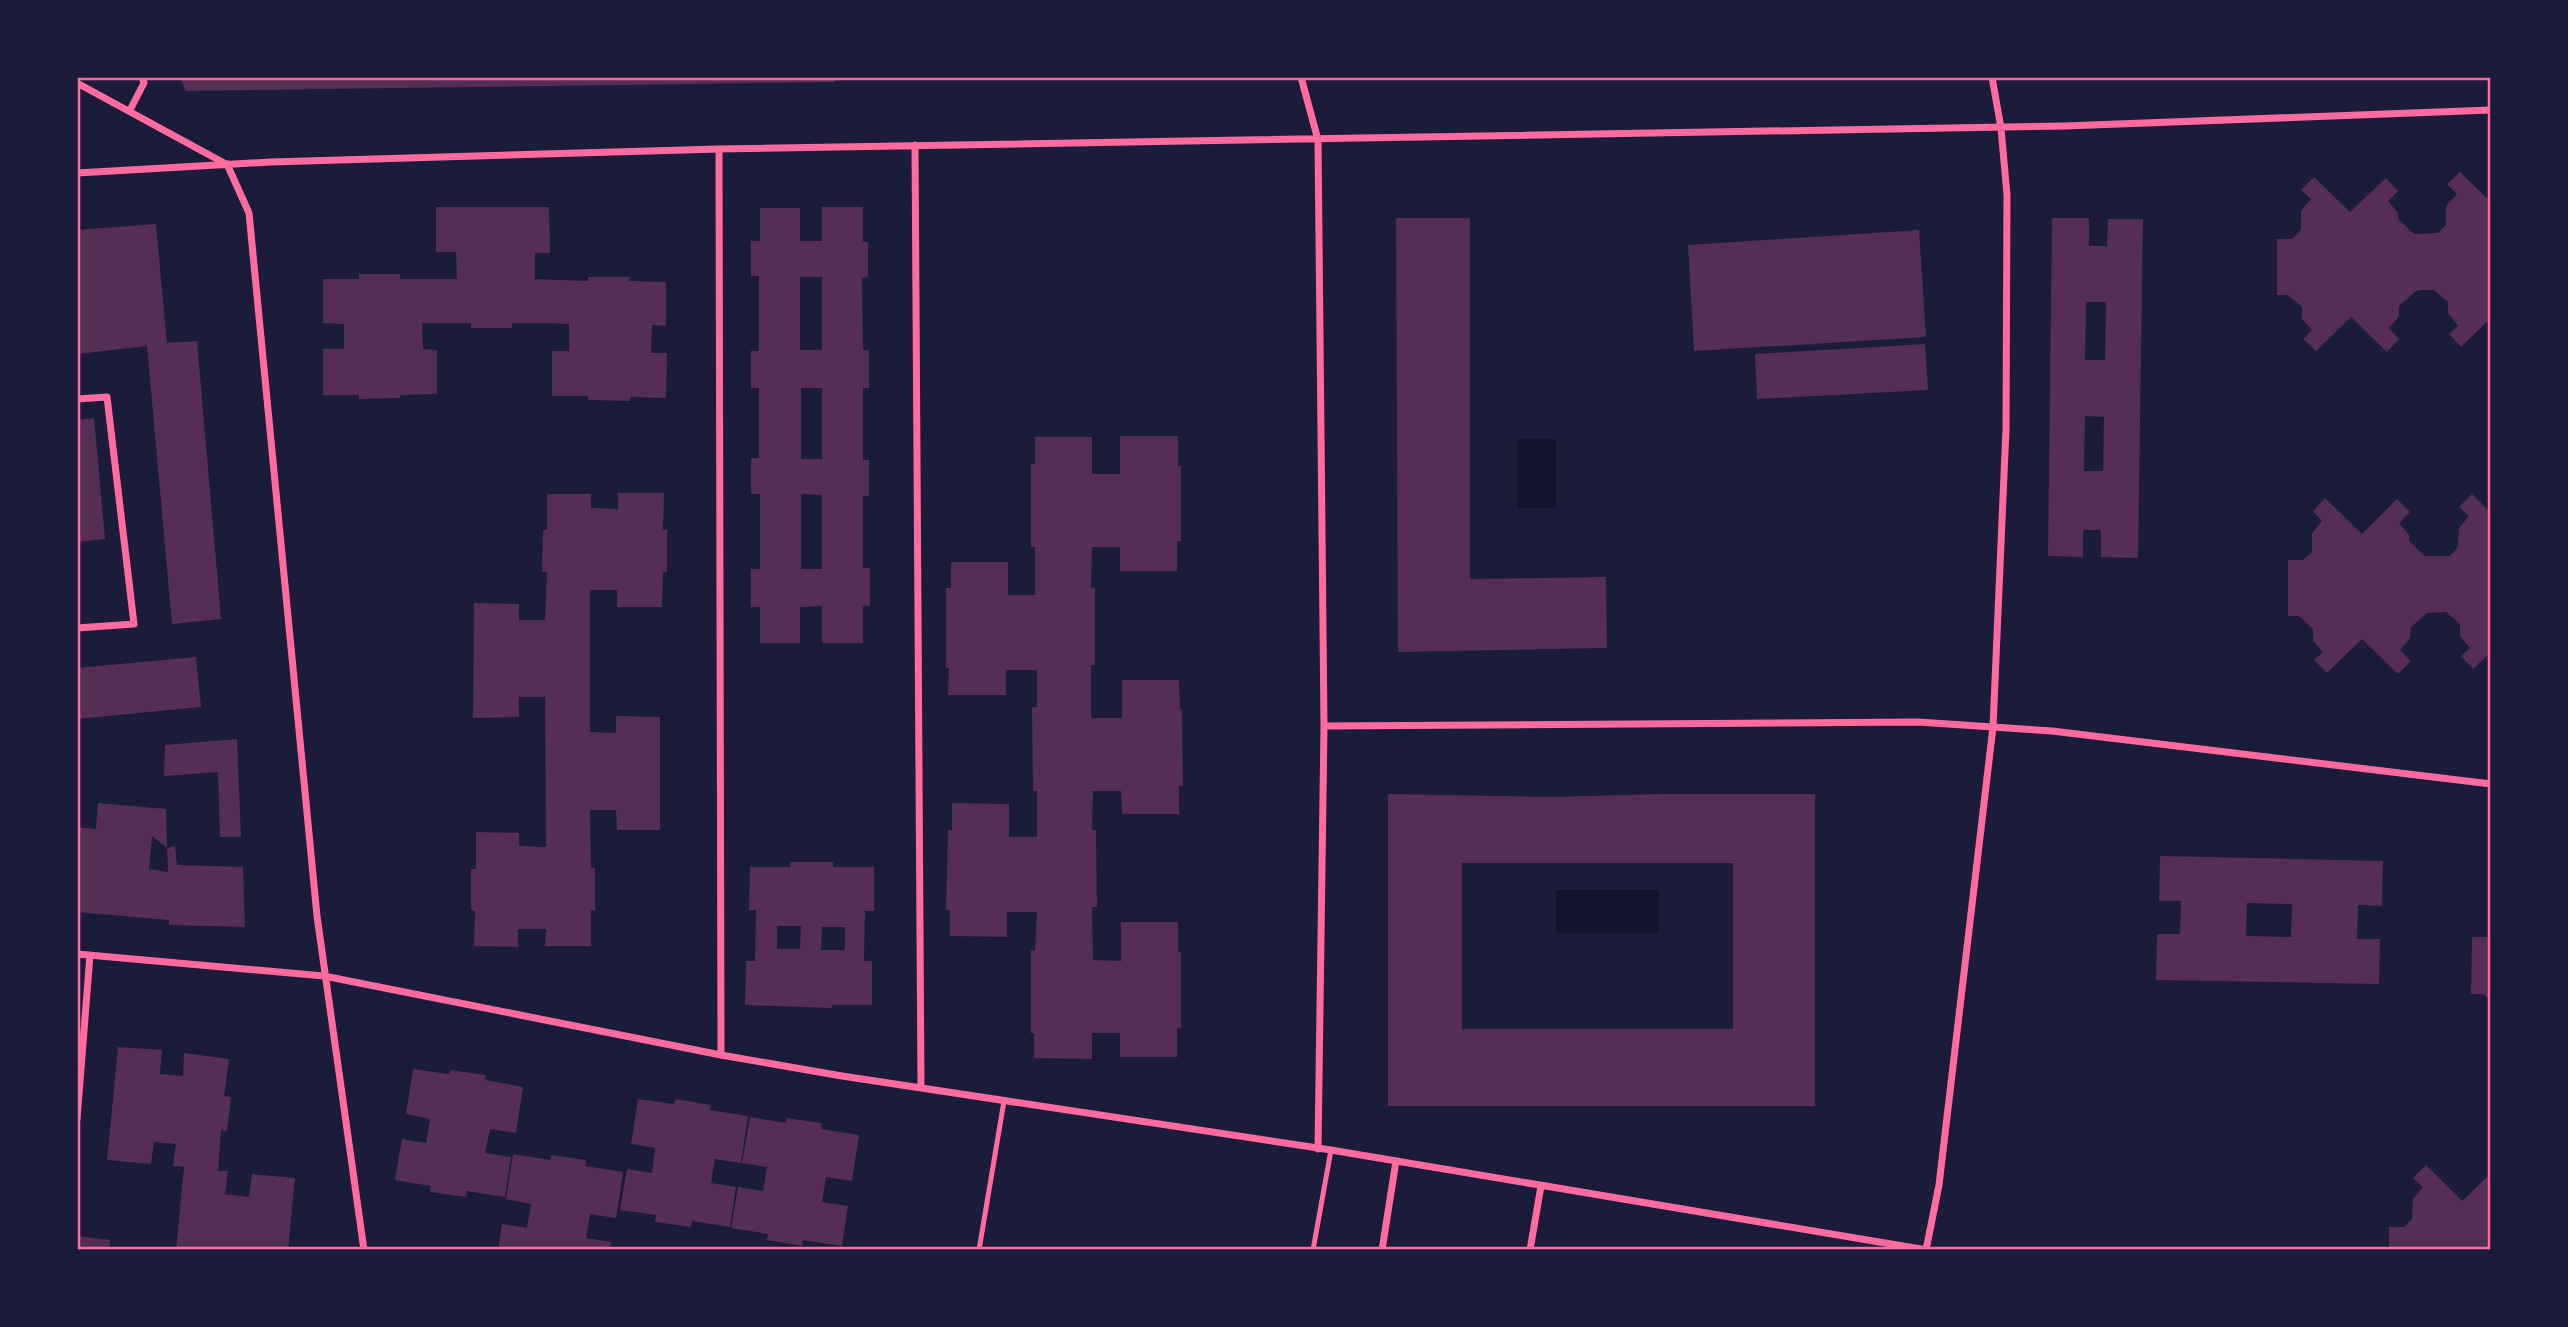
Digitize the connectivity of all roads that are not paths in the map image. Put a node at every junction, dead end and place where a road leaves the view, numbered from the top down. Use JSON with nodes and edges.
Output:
{"nodes":[{"id":1,"x":142,"y":77,"type":"edge"},
{"id":2,"x":1301,"y":77,"type":"edge"},
{"id":3,"x":1992,"y":77,"type":"edge"},
{"id":4,"x":77,"y":83,"type":"edge"},
{"id":5,"x":130,"y":110,"type":"junction"},
{"id":6,"x":2491,"y":110,"type":"edge"},
{"id":7,"x":2001,"y":128,"type":"junction"},
{"id":8,"x":1318,"y":140,"type":"junction"},
{"id":9,"x":915,"y":145,"type":"junction"},
{"id":10,"x":719,"y":149,"type":"junction"},
{"id":11,"x":227,"y":164,"type":"junction"},
{"id":12,"x":77,"y":173,"type":"edge"},
{"id":13,"x":77,"y":399,"type":"edge"},
{"id":14,"x":77,"y":628,"type":"edge"},
{"id":15,"x":1324,"y":726,"type":"junction"},
{"id":16,"x":1993,"y":727,"type":"junction"},
{"id":17,"x":2491,"y":784,"type":"edge"},
{"id":18,"x":77,"y":954,"type":"edge"},
{"id":19,"x":90,"y":955,"type":"junction"},
{"id":20,"x":324,"y":976,"type":"junction"},
{"id":21,"x":721,"y":1055,"type":"junction"},
{"id":22,"x":921,"y":1088,"type":"junction"},
{"id":23,"x":1004,"y":1101,"type":"junction"},
{"id":24,"x":77,"y":1119,"type":"edge"},
{"id":25,"x":1318,"y":1149,"type":"junction"},
{"id":26,"x":1331,"y":1150,"type":"junction"},
{"id":27,"x":1396,"y":1161,"type":"junction"},
{"id":28,"x":1541,"y":1186,"type":"junction"},
{"id":29,"x":364,"y":1250,"type":"edge"},
{"id":30,"x":979,"y":1250,"type":"edge"},
{"id":31,"x":1313,"y":1250,"type":"edge"},
{"id":32,"x":1382,"y":1250,"type":"edge"},
{"id":33,"x":1530,"y":1250,"type":"edge"},
{"id":34,"x":1926,"y":1250,"type":"edge"}],
"edges":[{"from":1,"to":5,"type":"street"},
{"from":2,"to":8,"type":"street"},
{"from":3,"to":7,"type":"street"},
{"from":4,"to":5,"type":"street"},
{"from":5,"to":11,"type":"street"},
{"from":6,"to":7,"type":"street"},
{"from":7,"to":8,"type":"street"},
{"from":7,"to":16,"type":"street"},
{"from":8,"to":9,"type":"street"},
{"from":8,"to":15,"type":"street"},
{"from":9,"to":10,"type":"street"},
{"from":9,"to":22,"type":"street"},
{"from":10,"to":11,"type":"street"},
{"from":10,"to":21,"type":"street"},
{"from":11,"to":12,"type":"street"},
{"from":11,"to":20,"type":"street"},
{"from":13,"to":14,"type":"street"},
{"from":15,"to":16,"type":"street"},
{"from":15,"to":25,"type":"street"},
{"from":16,"to":17,"type":"street"},
{"from":16,"to":34,"type":"street"},
{"from":18,"to":19,"type":"street"},
{"from":19,"to":20,"type":"street"},
{"from":19,"to":24,"type":"street"},
{"from":20,"to":21,"type":"street"},
{"from":20,"to":29,"type":"street"},
{"from":21,"to":22,"type":"street"},
{"from":22,"to":23,"type":"street"},
{"from":23,"to":25,"type":"street"},
{"from":23,"to":30,"type":"lane"},
{"from":25,"to":26,"type":"street"},
{"from":26,"to":27,"type":"street"},
{"from":26,"to":31,"type":"lane"},
{"from":27,"to":28,"type":"street"},
{"from":27,"to":32,"type":"street"},
{"from":28,"to":33,"type":"street"},
{"from":28,"to":34,"type":"street"}]}
